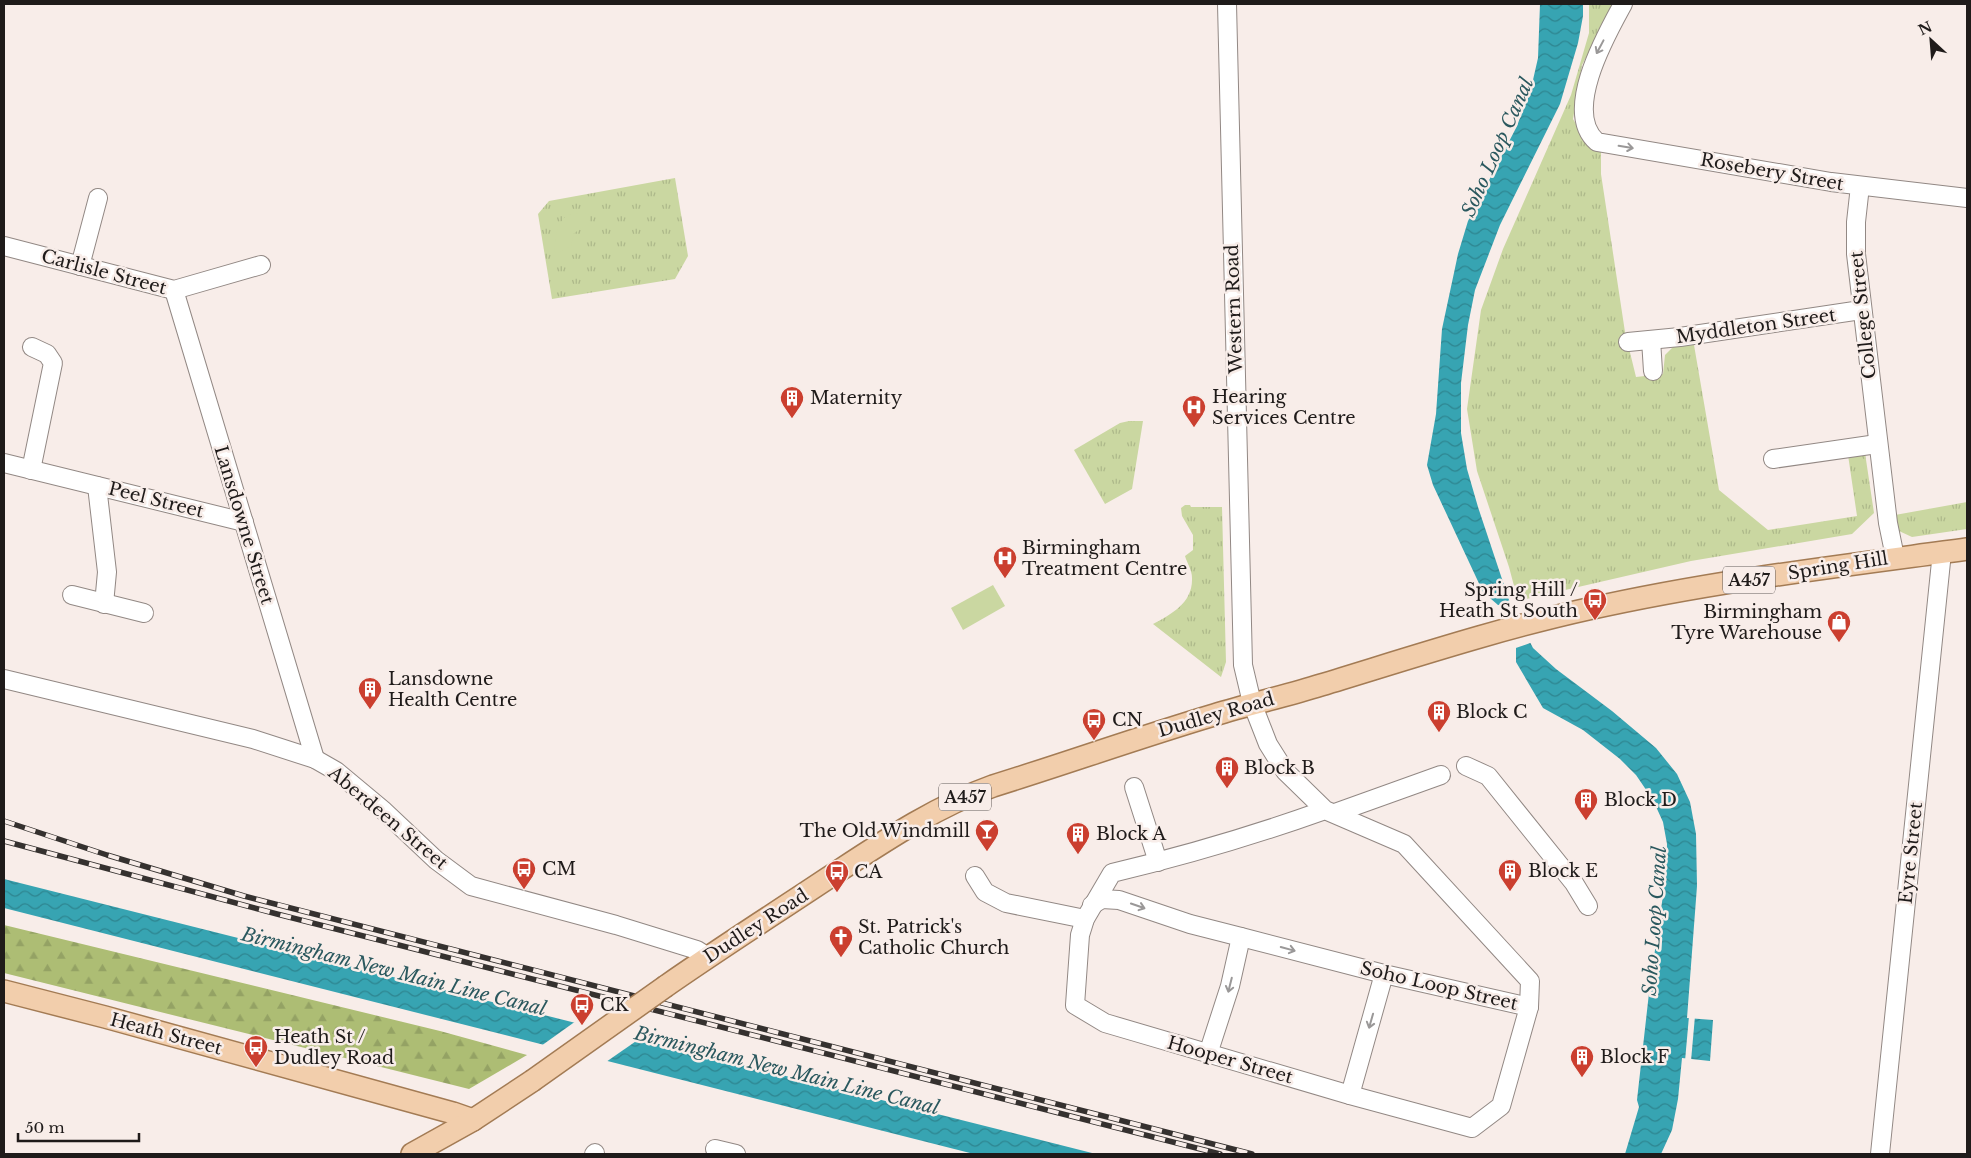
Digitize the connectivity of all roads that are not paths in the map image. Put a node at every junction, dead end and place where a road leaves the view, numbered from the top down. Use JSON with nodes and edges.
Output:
{"nodes":[{"id":1,"x":1227,"y":4,"type":"edge"},
{"id":2,"x":1623,"y":4,"type":"edge"},
{"id":3,"x":1860,"y":186,"type":"junction"},
{"id":4,"x":98,"y":198,"type":"dead end"},
{"id":5,"x":1967,"y":198,"type":"edge"},
{"id":6,"x":4,"y":246,"type":"edge"},
{"id":7,"x":261,"y":265,"type":"dead end"},
{"id":8,"x":80,"y":266,"type":"junction"},
{"id":9,"x":174,"y":290,"type":"junction"},
{"id":10,"x":1861,"y":310,"type":"junction"},
{"id":11,"x":1651,"y":340,"type":"junction"},
{"id":12,"x":1628,"y":342,"type":"dead end"},
{"id":13,"x":32,"y":347,"type":"dead end"},
{"id":14,"x":1654,"y":371,"type":"dead end"},
{"id":15,"x":1878,"y":444,"type":"junction"},
{"id":16,"x":1773,"y":460,"type":"dead end"},
{"id":17,"x":4,"y":463,"type":"edge"},
{"id":18,"x":31,"y":470,"type":"junction"},
{"id":19,"x":97,"y":486,"type":"junction"},
{"id":20,"x":244,"y":522,"type":"junction"},
{"id":21,"x":1967,"y":549,"type":"edge"},
{"id":22,"x":1942,"y":552,"type":"junction"},
{"id":23,"x":1895,"y":557,"type":"junction"},
{"id":24,"x":72,"y":595,"type":"dead end"},
{"id":25,"x":104,"y":604,"type":"junction"},
{"id":26,"x":144,"y":613,"type":"dead end"},
{"id":27,"x":1496,"y":632,"type":"joint"},
{"id":28,"x":4,"y":679,"type":"edge"},
{"id":29,"x":1252,"y":703,"type":"junction"},
{"id":30,"x":315,"y":758,"type":"junction"},
{"id":31,"x":1466,"y":766,"type":"dead end"},
{"id":32,"x":1441,"y":775,"type":"dead end"},
{"id":33,"x":1134,"y":787,"type":"dead end"},
{"id":34,"x":1330,"y":811,"type":"junction"},
{"id":35,"x":1158,"y":862,"type":"junction"},
{"id":36,"x":975,"y":876,"type":"dead end"},
{"id":37,"x":1588,"y":906,"type":"dead end"},
{"id":38,"x":1088,"y":912,"type":"junction"},
{"id":39,"x":1241,"y":937,"type":"junction"},
{"id":40,"x":708,"y":957,"type":"junction"},
{"id":41,"x":1384,"y":974,"type":"junction"},
{"id":42,"x":4,"y":991,"type":"edge"},
{"id":43,"x":1529,"y":1007,"type":"junction"},
{"id":44,"x":1208,"y":1054,"type":"junction"},
{"id":45,"x":1350,"y":1095,"type":"junction"},
{"id":46,"x":473,"y":1120,"type":"junction"},
{"id":47,"x":715,"y":1149,"type":"dead end"},
{"id":48,"x":412,"y":1154,"type":"edge"},
{"id":49,"x":736,"y":1154,"type":"edge"},
{"id":50,"x":1880,"y":1154,"type":"edge"}],
"edges":[{"from":1,"to":29,"type":"street","name":"Western Road"},
{"from":2,"to":3,"type":"street","name":"Rosebery Street","one_way":true},
{"from":3,"to":5,"type":"street","name":"Rosebery Street"},
{"from":3,"to":10,"type":"street","name":"College Street"},
{"from":4,"to":8,"type":"street"},
{"from":6,"to":8,"type":"street","name":"Carlisle Street"},
{"from":7,"to":9,"type":"street","name":"Carlisle Street"},
{"from":8,"to":9,"type":"street","name":"Carlisle Street"},
{"from":9,"to":20,"type":"street","name":"Lansdowne Street"},
{"from":10,"to":11,"type":"street","name":"Myddleton Street"},
{"from":10,"to":15,"type":"street","name":"College Street"},
{"from":11,"to":12,"type":"street","name":"Myddleton Street"},
{"from":11,"to":14,"type":"street","name":"Myddleton Street"},
{"from":13,"to":18,"type":"street"},
{"from":15,"to":16,"type":"street"},
{"from":15,"to":23,"type":"street","name":"College Street"},
{"from":17,"to":18,"type":"street","name":"Peel Street"},
{"from":18,"to":19,"type":"street","name":"Peel Street"},
{"from":19,"to":20,"type":"street","name":"Peel Street"},
{"from":19,"to":25,"type":"street","name":"Peel Street"},
{"from":20,"to":30,"type":"street","name":"Lansdowne Street"},
{"from":21,"to":22,"type":"main road","name":"Spring Hill","number":"A457"},
{"from":22,"to":23,"type":"main road","name":"Spring Hill","number":"A457"},
{"from":22,"to":50,"type":"street","name":"Eyre Street"},
{"from":23,"to":27,"type":"main road","name":"Spring Hill","number":"A457"},
{"from":24,"to":25,"type":"street"},
{"from":25,"to":26,"type":"street"},
{"from":27,"to":29,"type":"main road","name":"Dudley Road","number":"A457"},
{"from":28,"to":30,"type":"street","name":"Aberdeen Street"},
{"from":29,"to":34,"type":"street","name":"Western Road"},
{"from":29,"to":40,"type":"main road","name":"Dudley Road","number":"A457"},
{"from":30,"to":40,"type":"street","name":"Aberdeen Street"},
{"from":31,"to":37,"type":"street"},
{"from":32,"to":34,"type":"street","name":"Hooper Street"},
{"from":33,"to":35,"type":"street"},
{"from":34,"to":35,"type":"street","name":"Hooper Street"},
{"from":34,"to":43,"type":"street","name":"Soho Loop Street"},
{"from":35,"to":38,"type":"street","name":"Hooper Street"},
{"from":36,"to":38,"type":"street"},
{"from":38,"to":39,"type":"street","name":"Soho Loop Street","one_way":true},
{"from":38,"to":44,"type":"street","name":"Hooper Street"},
{"from":39,"to":41,"type":"street","name":"Soho Loop Street","one_way":true},
{"from":39,"to":44,"type":"street","one_way":true},
{"from":40,"to":46,"type":"main road","name":"Dudley Road","number":"A457","bridge":true},
{"from":41,"to":43,"type":"street","name":"Soho Loop Street"},
{"from":41,"to":45,"type":"street","one_way":true},
{"from":42,"to":46,"type":"main road","name":"Heath Street"},
{"from":43,"to":45,"type":"street","name":"Hooper Street"},
{"from":44,"to":45,"type":"street","name":"Hooper Street"},
{"from":46,"to":48,"type":"main road","name":"Dudley Road","number":"A457"},
{"from":47,"to":49,"type":"street"}]}
